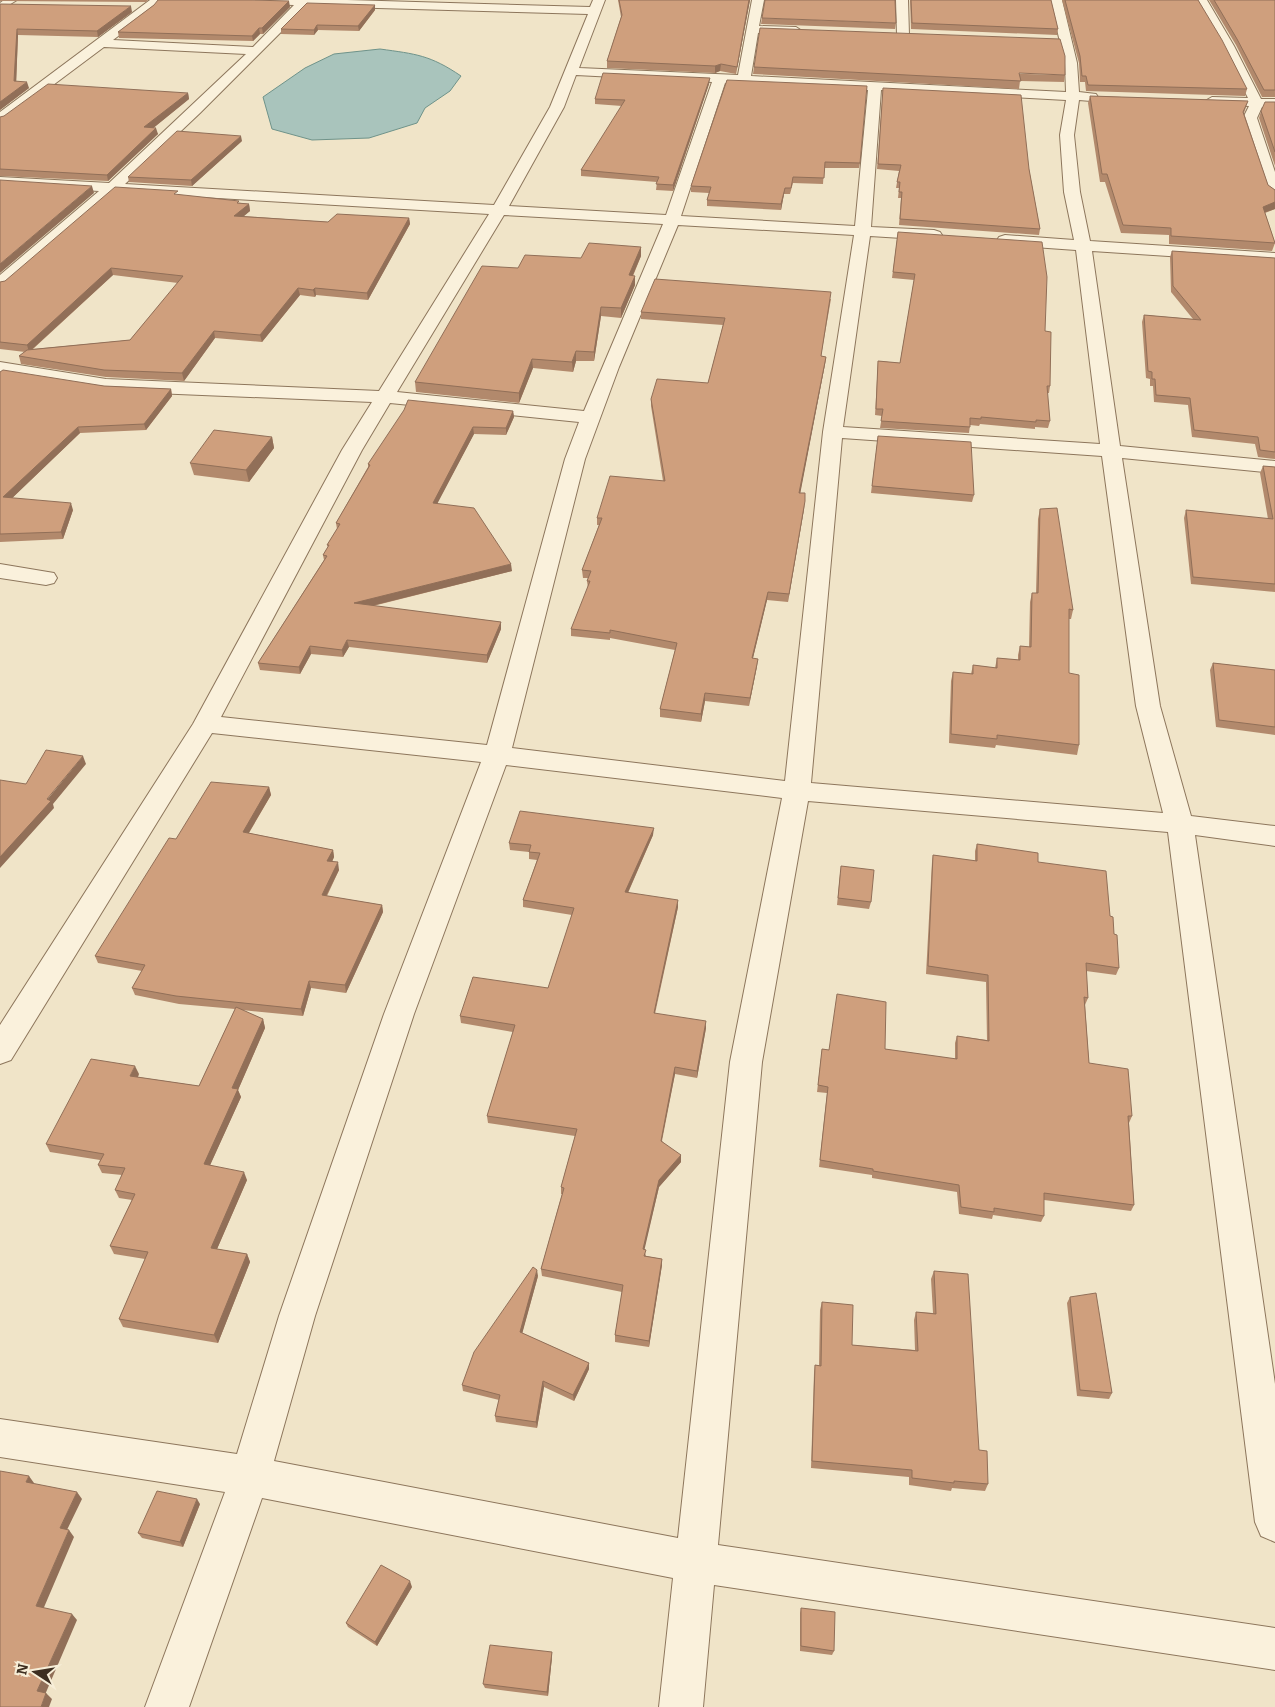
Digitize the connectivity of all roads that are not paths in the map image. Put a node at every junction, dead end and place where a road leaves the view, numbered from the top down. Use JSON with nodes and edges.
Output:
{"nodes":[{"id":1,"x":234,"y":0,"type":"edge"},
{"id":2,"x":758,"y":0,"type":"edge"},
{"id":3,"x":902,"y":0,"type":"edge"},
{"id":4,"x":1056,"y":0,"type":"edge"},
{"id":5,"x":1201,"y":0,"type":"edge"},
{"id":6,"x":305,"y":1,"type":"edge"},
{"id":7,"x":153,"y":4,"type":"edge"},
{"id":8,"x":461,"y":4,"type":"edge"},
{"id":9,"x":596,"y":6,"type":"edge"},
{"id":10,"x":132,"y":7,"type":"edge"},
{"id":11,"x":753,"y":29,"type":"junction"},
{"id":12,"x":809,"y":32,"type":"edge"},
{"id":13,"x":903,"y":35,"type":"edge"},
{"id":14,"x":99,"y":44,"type":"junction"},
{"id":15,"x":256,"y":52,"type":"junction"},
{"id":16,"x":572,"y":71,"type":"junction"},
{"id":17,"x":732,"y":78,"type":"junction"},
{"id":18,"x":875,"y":87,"type":"junction"},
{"id":19,"x":1073,"y":97,"type":"junction"},
{"id":20,"x":1102,"y":98,"type":"edge"},
{"id":21,"x":1199,"y":101,"type":"edge"},
{"id":22,"x":1258,"y":103,"type":"junction"},
{"id":23,"x":1275,"y":103,"type":"edge"},
{"id":24,"x":0,"y":118,"type":"edge"},
{"id":25,"x":0,"y":181,"type":"edge"},
{"id":26,"x":113,"y":186,"type":"junction"},
{"id":27,"x":1275,"y":192,"type":"edge"},
{"id":28,"x":499,"y":210,"type":"junction"},
{"id":29,"x":672,"y":221,"type":"junction"},
{"id":30,"x":863,"y":229,"type":"junction"},
{"id":31,"x":949,"y":236,"type":"edge"},
{"id":32,"x":987,"y":238,"type":"edge"},
{"id":33,"x":1083,"y":245,"type":"junction"},
{"id":34,"x":1275,"y":258,"type":"edge"},
{"id":35,"x":0,"y":284,"type":"edge"},
{"id":36,"x":0,"y":368,"type":"edge"},
{"id":37,"x":385,"y":397,"type":"junction"},
{"id":38,"x":590,"y":417,"type":"junction"},
{"id":39,"x":834,"y":432,"type":"junction"},
{"id":40,"x":1111,"y":451,"type":"junction"},
{"id":41,"x":1275,"y":468,"type":"edge"},
{"id":42,"x":0,"y":571,"type":"edge"},
{"id":43,"x":46,"y":578,"type":"dead end"},
{"id":44,"x":205,"y":724,"type":"junction"},
{"id":45,"x":497,"y":755,"type":"junction"},
{"id":46,"x":797,"y":791,"type":"junction"},
{"id":47,"x":1180,"y":824,"type":"junction"},
{"id":48,"x":1275,"y":836,"type":"edge"},
{"id":49,"x":0,"y":1051,"type":"edge"},
{"id":50,"x":0,"y":1438,"type":"edge"},
{"id":51,"x":250,"y":1476,"type":"junction"},
{"id":52,"x":1275,"y":1522,"type":"edge"},
{"id":53,"x":697,"y":1562,"type":"junction"},
{"id":54,"x":1275,"y":1649,"type":"edge"},
{"id":55,"x":167,"y":1707,"type":"edge"},
{"id":56,"x":681,"y":1707,"type":"edge"}],
"edges":[{"from":1,"to":6,"type":"street"},
{"from":2,"to":11,"type":"street"},
{"from":3,"to":13,"type":"street"},
{"from":4,"to":19,"type":"street"},
{"from":5,"to":22,"type":"street"},
{"from":6,"to":8,"type":"street"},
{"from":6,"to":15,"type":"street"},
{"from":7,"to":10,"type":"street"},
{"from":7,"to":14,"type":"street"},
{"from":8,"to":9,"type":"street"},
{"from":9,"to":16,"type":"street"},
{"from":11,"to":12,"type":"street"},
{"from":11,"to":17,"type":"street"},
{"from":14,"to":15,"type":"street"},
{"from":14,"to":24,"type":"street"},
{"from":15,"to":26,"type":"street"},
{"from":16,"to":17,"type":"street"},
{"from":16,"to":28,"type":"street"},
{"from":17,"to":18,"type":"street"},
{"from":17,"to":29,"type":"street"},
{"from":18,"to":19,"type":"street"},
{"from":18,"to":30,"type":"street"},
{"from":19,"to":20,"type":"street"},
{"from":19,"to":33,"type":"street"},
{"from":21,"to":22,"type":"street"},
{"from":22,"to":23,"type":"street"},
{"from":22,"to":27,"type":"street"},
{"from":25,"to":26,"type":"street"},
{"from":26,"to":28,"type":"street"},
{"from":26,"to":35,"type":"street"},
{"from":28,"to":29,"type":"street"},
{"from":28,"to":37,"type":"street"},
{"from":29,"to":30,"type":"street"},
{"from":29,"to":38,"type":"street"},
{"from":30,"to":31,"type":"street"},
{"from":30,"to":39,"type":"street"},
{"from":32,"to":33,"type":"street"},
{"from":33,"to":34,"type":"street"},
{"from":33,"to":40,"type":"street"},
{"from":36,"to":37,"type":"street"},
{"from":37,"to":38,"type":"street"},
{"from":37,"to":44,"type":"street"},
{"from":38,"to":45,"type":"street"},
{"from":39,"to":40,"type":"street"},
{"from":39,"to":46,"type":"street"},
{"from":40,"to":41,"type":"street"},
{"from":40,"to":47,"type":"street"},
{"from":42,"to":43,"type":"street"},
{"from":44,"to":45,"type":"street"},
{"from":44,"to":49,"type":"street"},
{"from":45,"to":46,"type":"street"},
{"from":45,"to":51,"type":"street"},
{"from":46,"to":47,"type":"street"},
{"from":46,"to":53,"type":"street"},
{"from":47,"to":48,"type":"street"},
{"from":47,"to":52,"type":"street"},
{"from":50,"to":51,"type":"street"},
{"from":51,"to":53,"type":"street"},
{"from":51,"to":55,"type":"street"},
{"from":53,"to":54,"type":"street"},
{"from":53,"to":56,"type":"street"}]}
